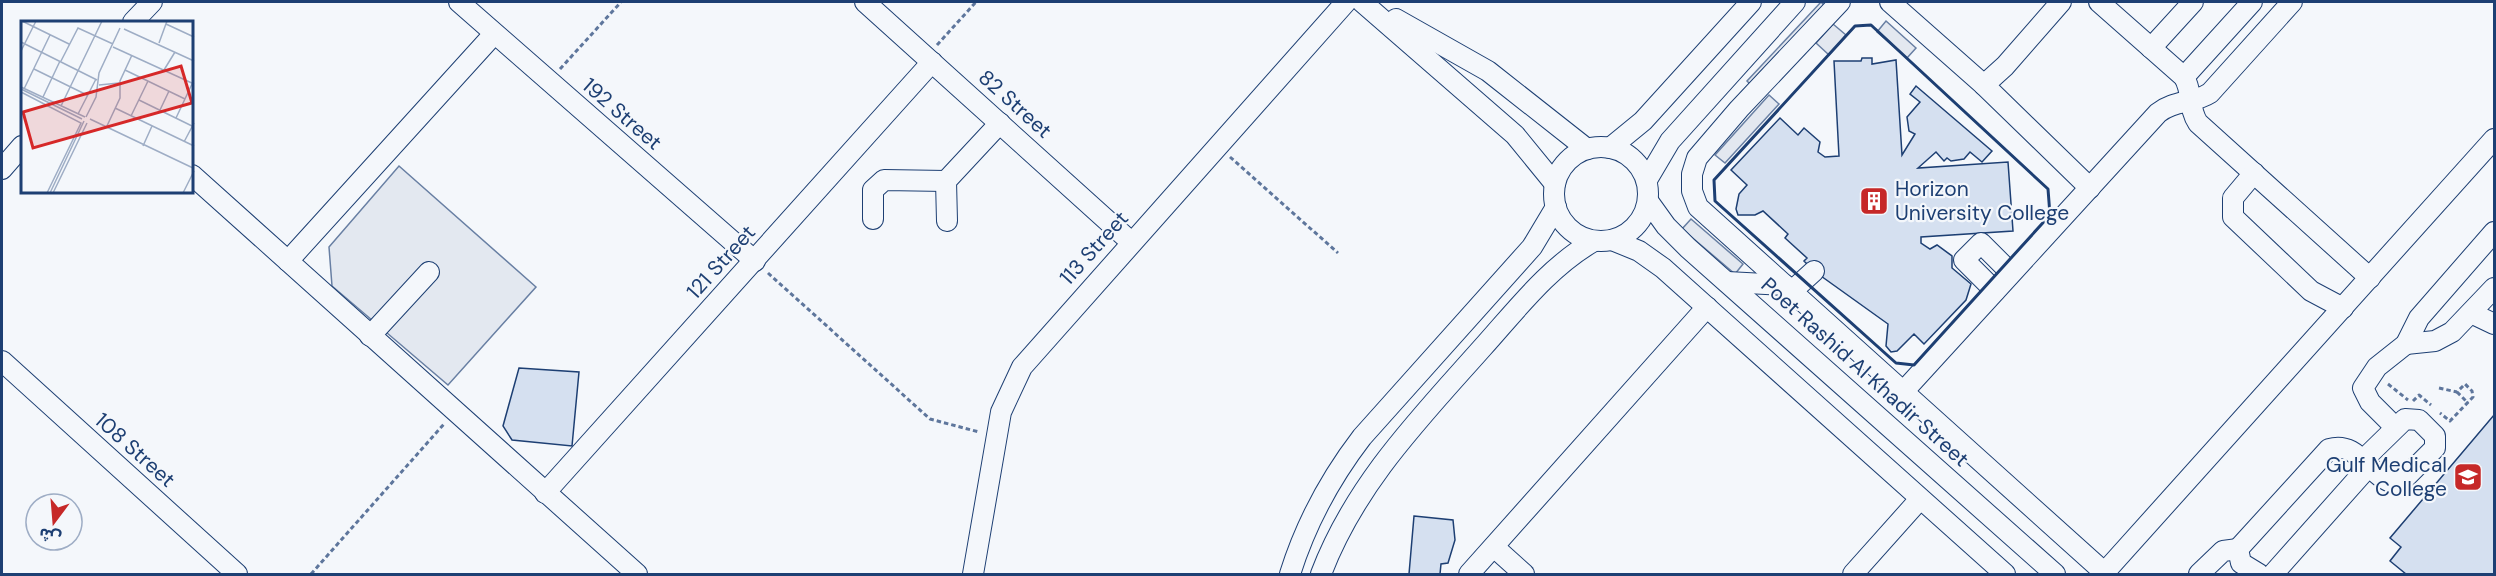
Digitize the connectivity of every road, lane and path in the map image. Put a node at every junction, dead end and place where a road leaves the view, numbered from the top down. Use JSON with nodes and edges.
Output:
{"nodes":[{"id":1,"x":152,"y":2,"type":"edge"},
{"id":2,"x":459,"y":2,"type":"edge"},
{"id":3,"x":621,"y":2,"type":"edge"},
{"id":4,"x":865,"y":2,"type":"edge"},
{"id":5,"x":976,"y":2,"type":"edge"},
{"id":6,"x":1346,"y":2,"type":"edge"},
{"id":7,"x":1362,"y":2,"type":"edge"},
{"id":8,"x":1367,"y":2,"type":"edge"},
{"id":9,"x":1751,"y":2,"type":"edge"},
{"id":10,"x":1794,"y":2,"type":"edge"},
{"id":11,"x":1840,"y":2,"type":"edge"},
{"id":12,"x":1890,"y":2,"type":"edge"},
{"id":13,"x":2061,"y":2,"type":"edge"},
{"id":14,"x":2099,"y":2,"type":"edge"},
{"id":15,"x":2193,"y":2,"type":"edge"},
{"id":16,"x":2252,"y":2,"type":"edge"},
{"id":17,"x":2292,"y":2,"type":"edge"},
{"id":18,"x":134,"y":21,"type":"edge"},
{"id":19,"x":494,"y":34,"type":"junction"},
{"id":20,"x":2151,"y":48,"type":"junction"},
{"id":21,"x":929,"y":59,"type":"junction"},
{"id":22,"x":2184,"y":77,"type":"junction"},
{"id":23,"x":549,"y":81,"type":"junction"},
{"id":24,"x":1984,"y":85,"type":"junction"},
{"id":25,"x":2191,"y":100,"type":"junction"},
{"id":26,"x":1738,"y":110,"type":"junction"},
{"id":27,"x":1687,"y":121,"type":"junction"},
{"id":28,"x":1000,"y":123,"type":"junction"},
{"id":29,"x":2494,"y":139,"type":"edge"},
{"id":30,"x":1217,"y":146,"type":"junction"},
{"id":31,"x":21,"y":147,"type":"edge"},
{"id":32,"x":1611,"y":148,"type":"junction"},
{"id":33,"x":1587,"y":149,"type":"junction"},
{"id":34,"x":2,"y":169,"type":"edge"},
{"id":35,"x":2254,"y":173,"type":"junction"},
{"id":36,"x":194,"y":177,"type":"edge"},
{"id":37,"x":1647,"y":180,"type":"junction"},
{"id":38,"x":946,"y":181,"type":"junction"},
{"id":39,"x":1555,"y":184,"type":"junction"},
{"id":40,"x":2090,"y":188,"type":"junction"},
{"id":41,"x":1648,"y":201,"type":"junction"},
{"id":42,"x":1556,"y":207,"type":"junction"},
{"id":43,"x":873,"y":219,"type":"dead end"},
{"id":44,"x":947,"y":221,"type":"dead end"},
{"id":45,"x":2494,"y":232,"type":"edge"},
{"id":46,"x":1603,"y":240,"type":"junction"},
{"id":47,"x":1131,"y":242,"type":"junction"},
{"id":48,"x":1338,"y":253,"type":"dead end"},
{"id":49,"x":288,"y":261,"type":"junction"},
{"id":50,"x":754,"y":261,"type":"junction"},
{"id":51,"x":1814,"y":271,"type":"dead end"},
{"id":52,"x":429,"y":272,"type":"dead end"},
{"id":53,"x":2012,"y":273,"type":"junction"},
{"id":54,"x":2370,"y":278,"type":"junction"},
{"id":55,"x":1727,"y":282,"type":"junction"},
{"id":56,"x":1788,"y":288,"type":"junction"},
{"id":57,"x":2494,"y":288,"type":"edge"},
{"id":58,"x":1995,"y":291,"type":"junction"},
{"id":59,"x":1707,"y":307,"type":"junction"},
{"id":60,"x":2343,"y":308,"type":"junction"},
{"id":61,"x":2471,"y":313,"type":"junction"},
{"id":62,"x":2494,"y":324,"type":"edge"},
{"id":63,"x":370,"y":336,"type":"junction"},
{"id":64,"x":2406,"y":344,"type":"junction"},
{"id":65,"x":2,"y":361,"type":"edge"},
{"id":66,"x":2439,"y":388,"type":"dead end"},
{"id":67,"x":2457,"y":392,"type":"junction"},
{"id":68,"x":1902,"y":393,"type":"junction"},
{"id":69,"x":2370,"y":402,"type":"junction"},
{"id":70,"x":2468,"y":403,"type":"junction"},
{"id":71,"x":455,"y":412,"type":"junction"},
{"id":72,"x":2395,"y":427,"type":"junction"},
{"id":73,"x":996,"y":436,"type":"junction"},
{"id":74,"x":2366,"y":463,"type":"junction"},
{"id":75,"x":545,"y":493,"type":"junction"},
{"id":76,"x":1920,"y":499,"type":"junction"},
{"id":77,"x":1494,"y":548,"type":"junction"},
{"id":78,"x":2238,"y":549,"type":"junction"},
{"id":79,"x":237,"y":574,"type":"edge"},
{"id":80,"x":311,"y":574,"type":"edge"},
{"id":81,"x":637,"y":574,"type":"edge"},
{"id":82,"x":973,"y":574,"type":"edge"},
{"id":83,"x":1290,"y":574,"type":"edge"},
{"id":84,"x":1321,"y":574,"type":"edge"},
{"id":85,"x":1469,"y":574,"type":"edge"},
{"id":86,"x":1524,"y":574,"type":"edge"},
{"id":87,"x":1853,"y":574,"type":"edge"},
{"id":88,"x":2006,"y":574,"type":"edge"},
{"id":89,"x":2055,"y":574,"type":"edge"},
{"id":90,"x":2105,"y":574,"type":"edge"},
{"id":91,"x":2199,"y":574,"type":"edge"},
{"id":92,"x":2259,"y":574,"type":"edge"},
{"id":93,"x":2273,"y":574,"type":"edge"}],
"edges":[{"from":1,"to":18,"type":"street"},
{"from":2,"to":19,"type":"street","name":"192 Street"},
{"from":3,"to":23,"type":"path"},
{"from":4,"to":21,"type":"street","name":"82 Street"},
{"from":5,"to":21,"type":"path"},
{"from":6,"to":30,"type":"street","name":"113 Street"},
{"from":7,"to":39,"type":"street"},
{"from":8,"to":33,"type":"street"},
{"from":9,"to":32,"type":"street"},
{"from":10,"to":27,"type":"street"},
{"from":11,"to":26,"type":"street"},
{"from":12,"to":24,"type":"street"},
{"from":13,"to":24,"type":"street"},
{"from":14,"to":20,"type":"street"},
{"from":15,"to":20,"type":"street"},
{"from":16,"to":22,"type":"street"},
{"from":17,"to":25,"type":"street"},
{"from":19,"to":23,"type":"street","name":"192 Street"},
{"from":19,"to":49,"type":"street"},
{"from":20,"to":22,"type":"street"},
{"from":21,"to":28,"type":"street","name":"82 Street"},
{"from":21,"to":50,"type":"street","name":"121 Street"},
{"from":22,"to":25,"type":"street"},
{"from":23,"to":50,"type":"street","name":"192 Street"},
{"from":24,"to":40,"type":"street"},
{"from":25,"to":35,"type":"street"},
{"from":25,"to":40,"type":"street"},
{"from":26,"to":27,"type":"street"},
{"from":26,"to":56,"type":"street"},
{"from":27,"to":37,"type":"street"},
{"from":28,"to":38,"type":"street"},
{"from":28,"to":47,"type":"street","name":"82 Street"},
{"from":29,"to":54,"type":"street"},
{"from":30,"to":47,"type":"street","name":"113 Street"},
{"from":30,"to":48,"type":"path"},
{"from":31,"to":34,"type":"street"},
{"from":32,"to":33,"type":"street"},
{"from":32,"to":37,"type":"street"},
{"from":33,"to":39,"type":"street"},
{"from":35,"to":54,"type":"street"},
{"from":35,"to":60,"type":"street"},
{"from":36,"to":49,"type":"street"},
{"from":37,"to":41,"type":"street"},
{"from":38,"to":43,"type":"street"},
{"from":38,"to":44,"type":"street"},
{"from":39,"to":42,"type":"street"},
{"from":40,"to":53,"type":"street"},
{"from":41,"to":46,"type":"street"},
{"from":41,"to":55,"type":"street","name":"Poet Rashid Al Khadir Street"},
{"from":42,"to":46,"type":"street"},
{"from":42,"to":83,"type":"street"},
{"from":45,"to":64,"type":"street"},
{"from":46,"to":59,"type":"street"},
{"from":46,"to":84,"type":"street"},
{"from":47,"to":73,"type":"street","name":"113 Street"},
{"from":49,"to":63,"type":"street"},
{"from":50,"to":73,"type":"path"},
{"from":50,"to":75,"type":"street","name":"121 Street"},
{"from":51,"to":56,"type":"street"},
{"from":52,"to":63,"type":"street"},
{"from":53,"to":58,"type":"street"},
{"from":53,"to":58,"type":"street"},
{"from":54,"to":60,"type":"street"},
{"from":55,"to":56,"type":"street"},
{"from":55,"to":89,"type":"street","name":"Poet Rashid Al Khadir Street"},
{"from":56,"to":68,"type":"street"},
{"from":57,"to":61,"type":"street"},
{"from":58,"to":68,"type":"street"},
{"from":59,"to":76,"type":"street"},
{"from":59,"to":77,"type":"street"},
{"from":60,"to":90,"type":"street"},
{"from":61,"to":62,"type":"street"},
{"from":61,"to":64,"type":"street"},
{"from":63,"to":71,"type":"street"},
{"from":64,"to":69,"type":"street"},
{"from":65,"to":79,"type":"street","name":"108 Street"},
{"from":66,"to":67,"type":"path"},
{"from":67,"to":70,"type":"path"},
{"from":67,"to":70,"type":"path"},
{"from":68,"to":90,"type":"street"},
{"from":69,"to":70,"type":"path"},
{"from":69,"to":72,"type":"street"},
{"from":71,"to":75,"type":"street"},
{"from":71,"to":80,"type":"path"},
{"from":72,"to":74,"type":"street"},
{"from":72,"to":74,"type":"street"},
{"from":73,"to":82,"type":"street","name":"113 Street"},
{"from":74,"to":78,"type":"street"},
{"from":74,"to":93,"type":"street"},
{"from":75,"to":81,"type":"street"},
{"from":76,"to":87,"type":"street"},
{"from":76,"to":88,"type":"street"},
{"from":77,"to":85,"type":"street"},
{"from":77,"to":86,"type":"street"},
{"from":78,"to":91,"type":"street"},
{"from":78,"to":92,"type":"street"}]}
